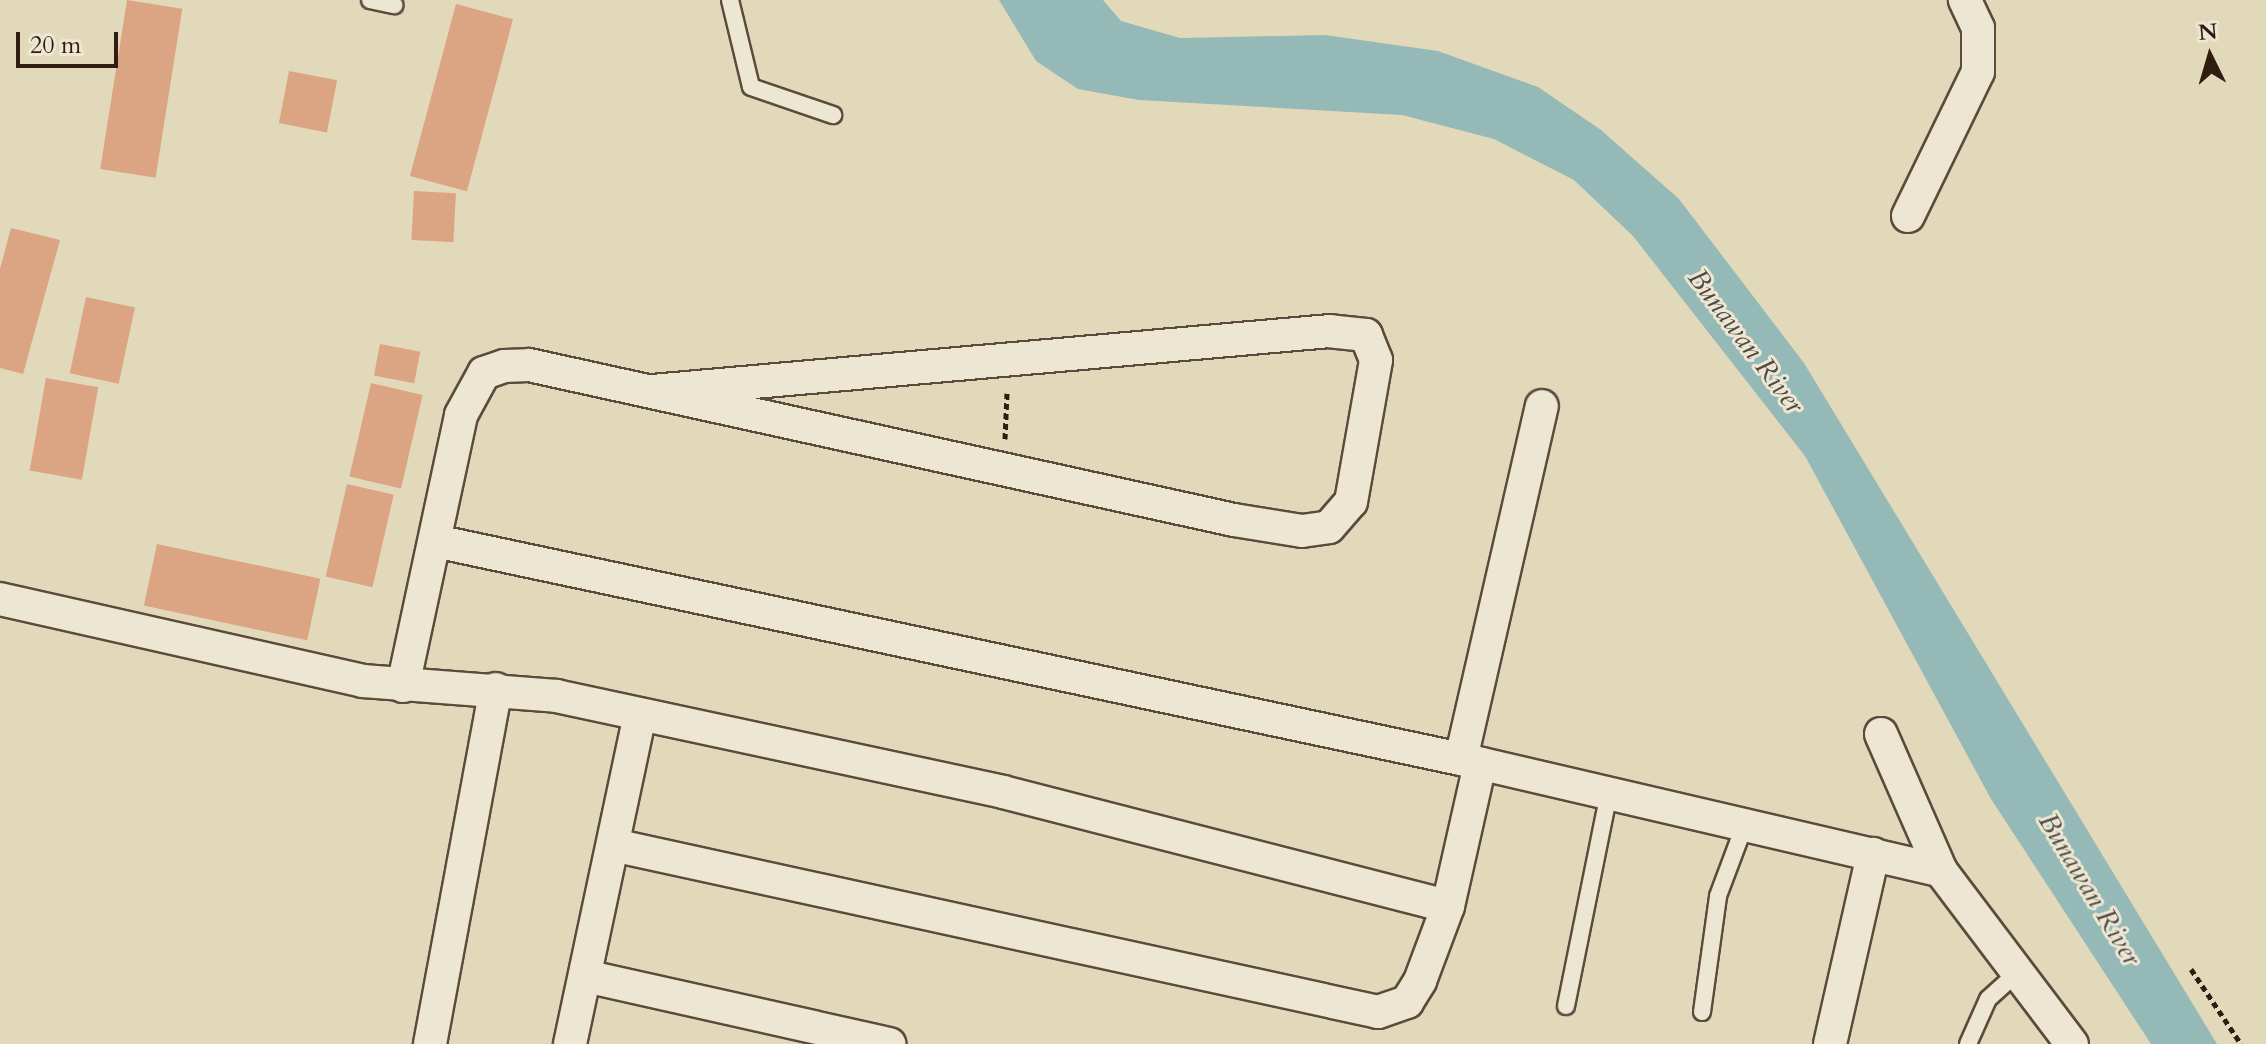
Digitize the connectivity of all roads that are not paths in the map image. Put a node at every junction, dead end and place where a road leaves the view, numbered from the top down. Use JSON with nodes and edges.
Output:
{"nodes":[{"id":1,"x":370,"y":0,"type":"edge"},
{"id":2,"x":730,"y":0,"type":"edge"},
{"id":3,"x":1965,"y":0,"type":"edge"},
{"id":4,"x":394,"y":5,"type":"dead end"},
{"id":5,"x":833,"y":115,"type":"dead end"},
{"id":6,"x":1908,"y":216,"type":"dead end"},
{"id":7,"x":653,"y":391,"type":"junction"},
{"id":8,"x":1542,"y":406,"type":"dead end"},
{"id":9,"x":435,"y":541,"type":"junction"},
{"id":10,"x":0,"y":599,"type":"edge"},
{"id":11,"x":403,"y":686,"type":"junction"},
{"id":12,"x":496,"y":689,"type":"junction"},
{"id":13,"x":640,"y":716,"type":"junction"},
{"id":14,"x":1881,"y":734,"type":"dead end"},
{"id":15,"x":1471,"y":762,"type":"junction"},
{"id":16,"x":1609,"y":793,"type":"junction"},
{"id":17,"x":1745,"y":824,"type":"junction"},
{"id":18,"x":613,"y":845,"type":"junction"},
{"id":19,"x":1873,"y":854,"type":"junction"},
{"id":20,"x":1941,"y":871,"type":"junction"},
{"id":21,"x":1448,"y":906,"type":"junction"},
{"id":22,"x":2018,"y":972,"type":"junction"},
{"id":23,"x":585,"y":976,"type":"junction"},
{"id":24,"x":1566,"y":1006,"type":"dead end"},
{"id":25,"x":1702,"y":1012,"type":"dead end"},
{"id":26,"x":430,"y":1044,"type":"edge"},
{"id":27,"x":570,"y":1044,"type":"edge"},
{"id":28,"x":890,"y":1044,"type":"edge"},
{"id":29,"x":1830,"y":1044,"type":"edge"},
{"id":30,"x":1968,"y":1044,"type":"edge"},
{"id":31,"x":2072,"y":1044,"type":"edge"}],
"edges":[{"from":1,"to":4,"type":"lane"},
{"from":2,"to":5,"type":"lane"},
{"from":3,"to":6,"type":"street"},
{"from":7,"to":7,"type":"street"},
{"from":7,"to":9,"type":"street"},
{"from":8,"to":15,"type":"street"},
{"from":9,"to":11,"type":"street"},
{"from":9,"to":15,"type":"street"},
{"from":10,"to":11,"type":"street"},
{"from":11,"to":12,"type":"street"},
{"from":12,"to":13,"type":"street"},
{"from":12,"to":26,"type":"street"},
{"from":13,"to":18,"type":"street"},
{"from":13,"to":21,"type":"street"},
{"from":14,"to":20,"type":"street"},
{"from":15,"to":16,"type":"street"},
{"from":15,"to":21,"type":"street"},
{"from":16,"to":17,"type":"street"},
{"from":16,"to":24,"type":"lane"},
{"from":17,"to":19,"type":"street"},
{"from":17,"to":25,"type":"lane"},
{"from":18,"to":21,"type":"street"},
{"from":18,"to":23,"type":"street"},
{"from":19,"to":20,"type":"street"},
{"from":19,"to":29,"type":"street"},
{"from":20,"to":22,"type":"street"},
{"from":22,"to":30,"type":"lane"},
{"from":22,"to":31,"type":"street"},
{"from":23,"to":27,"type":"street"},
{"from":23,"to":28,"type":"street"}]}
